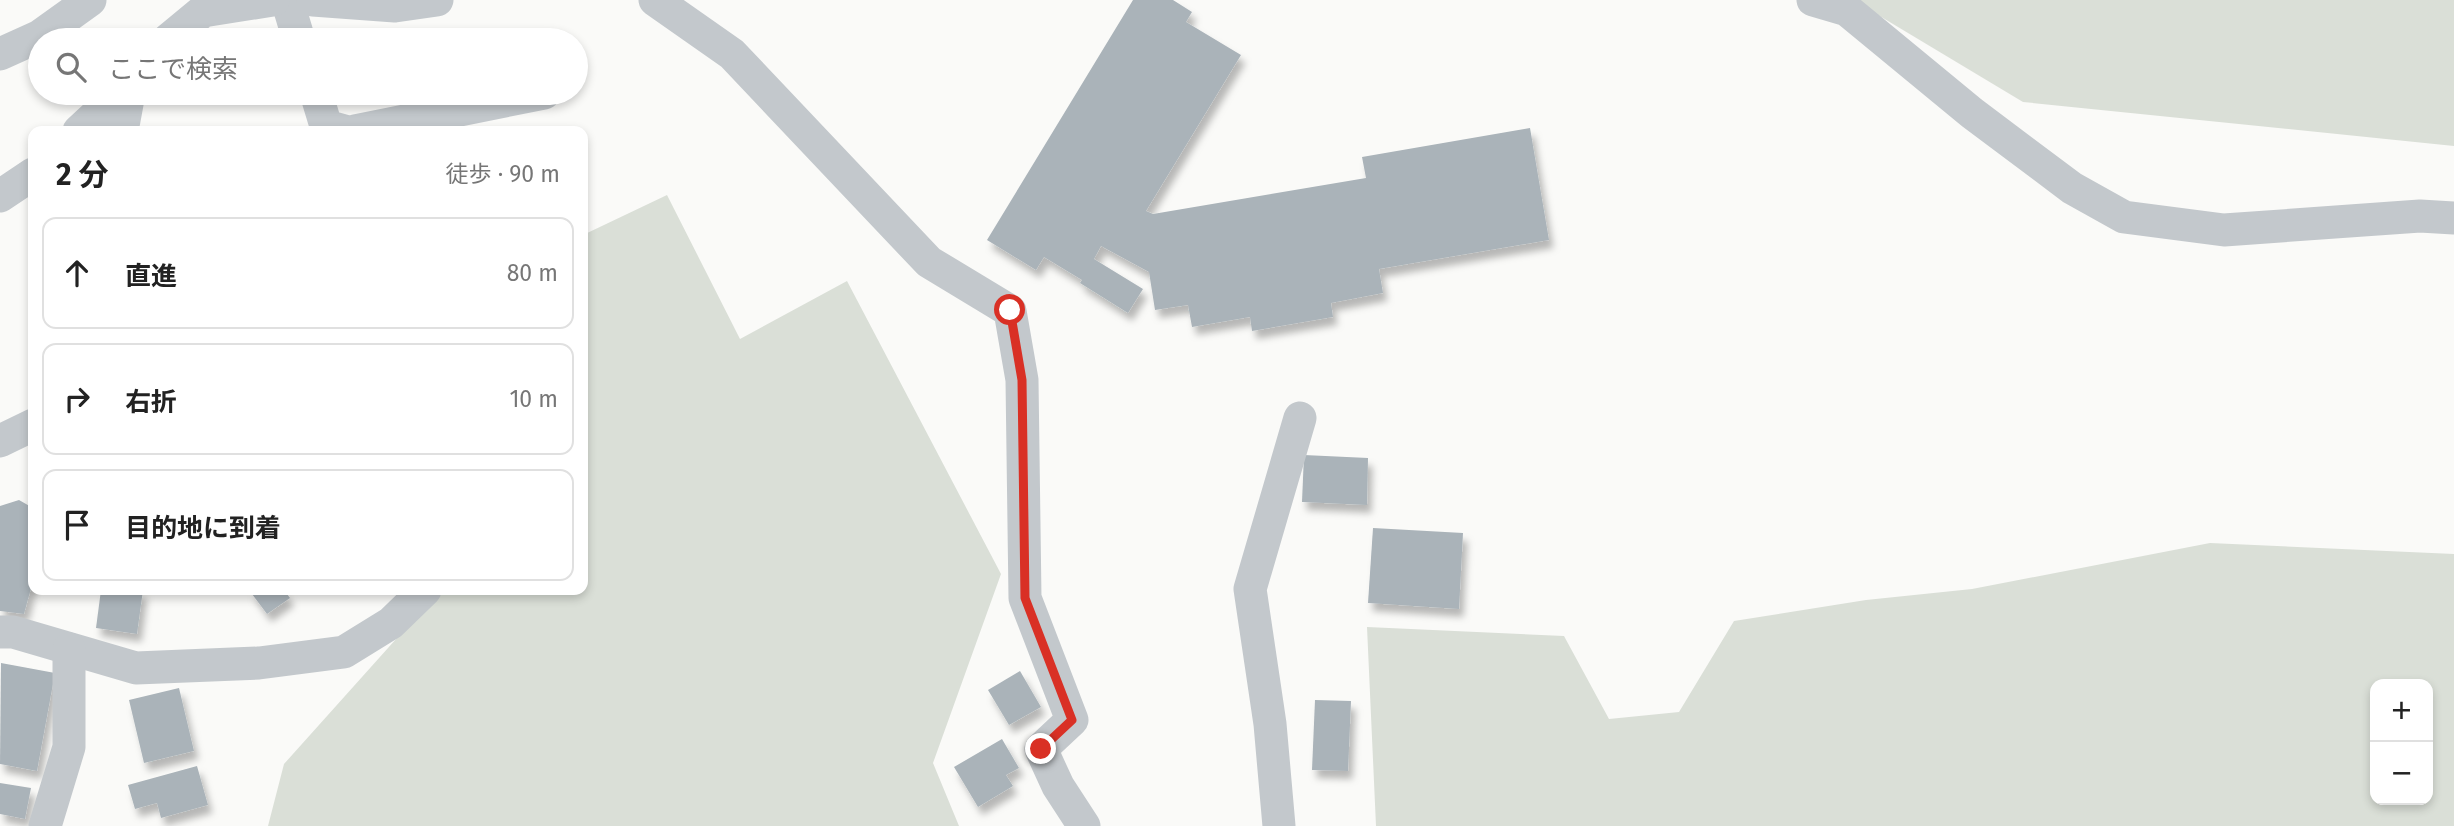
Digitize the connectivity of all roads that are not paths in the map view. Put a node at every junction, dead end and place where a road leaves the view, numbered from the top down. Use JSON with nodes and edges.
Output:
{"nodes":[{"id":1,"x":90,"y":0,"type":"edge"},
{"id":2,"x":273,"y":0,"type":"edge"},
{"id":3,"x":287,"y":0,"type":"edge"},
{"id":4,"x":313,"y":0,"type":"edge"},
{"id":5,"x":437,"y":0,"type":"edge"},
{"id":6,"x":655,"y":0,"type":"edge"},
{"id":7,"x":1813,"y":0,"type":"edge"},
{"id":8,"x":51,"y":28,"type":"edge"},
{"id":9,"x":182,"y":28,"type":"edge"},
{"id":10,"x":295,"y":28,"type":"edge"},
{"id":11,"x":28,"y":41,"type":"edge"},
{"id":12,"x":0,"y":54,"type":"edge"},
{"id":13,"x":107,"y":105,"type":"edge"},
{"id":14,"x":127,"y":105,"type":"edge"},
{"id":15,"x":320,"y":105,"type":"edge"},
{"id":16,"x":484,"y":105,"type":"edge"},
{"id":17,"x":84,"y":126,"type":"edge"},
{"id":18,"x":123,"y":126,"type":"edge"},
{"id":19,"x":326,"y":126,"type":"edge"},
{"id":20,"x":380,"y":126,"type":"edge"},
{"id":21,"x":28,"y":177,"type":"edge"},
{"id":22,"x":0,"y":196,"type":"edge"},
{"id":23,"x":2454,"y":218,"type":"edge"},
{"id":24,"x":1300,"y":418,"type":"dead end"},
{"id":25,"x":28,"y":427,"type":"edge"},
{"id":26,"x":0,"y":441,"type":"edge"},
{"id":27,"x":420,"y":595,"type":"edge"},
{"id":28,"x":0,"y":632,"type":"edge"},
{"id":29,"x":69,"y":649,"type":"junction"},
{"id":30,"x":45,"y":826,"type":"edge"},
{"id":31,"x":1084,"y":826,"type":"edge"},
{"id":32,"x":1279,"y":826,"type":"edge"}],
"edges":[{"from":1,"to":8,"type":"street"},
{"from":2,"to":9,"type":"street"},
{"from":3,"to":10,"type":"street"},
{"from":4,"to":5,"type":"street"},
{"from":6,"to":31,"type":"street"},
{"from":7,"to":23,"type":"street"},
{"from":11,"to":12,"type":"street"},
{"from":13,"to":17,"type":"street"},
{"from":14,"to":18,"type":"street"},
{"from":15,"to":19,"type":"street"},
{"from":16,"to":20,"type":"street"},
{"from":21,"to":22,"type":"street"},
{"from":24,"to":32,"type":"street"},
{"from":25,"to":26,"type":"street"},
{"from":27,"to":29,"type":"street"},
{"from":28,"to":29,"type":"street"},
{"from":29,"to":30,"type":"street"}]}
